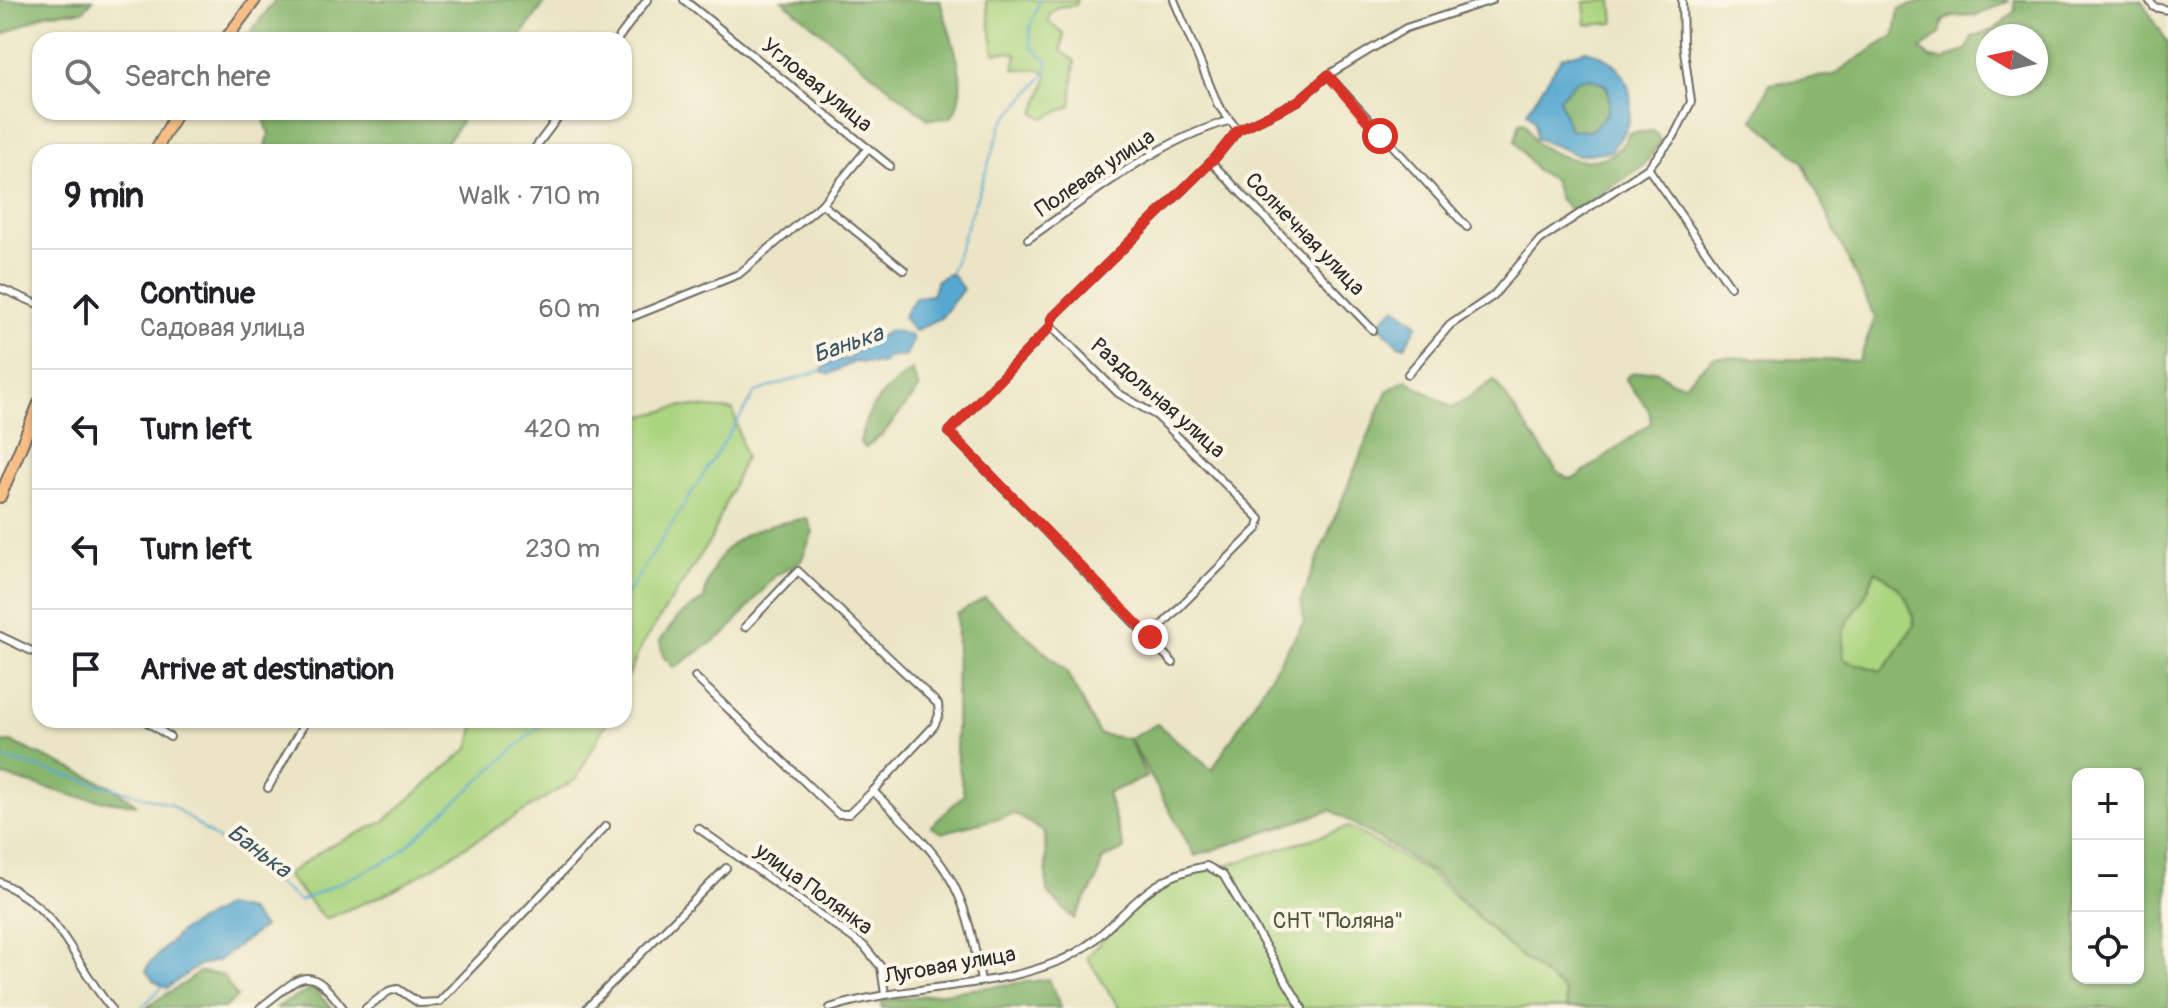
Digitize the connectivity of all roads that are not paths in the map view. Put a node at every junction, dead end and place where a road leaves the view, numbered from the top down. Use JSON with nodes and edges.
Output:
{"nodes":[{"id":1,"x":255,"y":0,"type":"edge"},
{"id":2,"x":647,"y":0,"type":"edge"},
{"id":3,"x":684,"y":0,"type":"edge"},
{"id":4,"x":1174,"y":0,"type":"edge"},
{"id":5,"x":1492,"y":0,"type":"edge"},
{"id":6,"x":1682,"y":0,"type":"edge"},
{"id":7,"x":2149,"y":0,"type":"edge"},
{"id":8,"x":2168,"y":10,"type":"edge"},
{"id":9,"x":231,"y":32,"type":"edge"},
{"id":10,"x":623,"y":32,"type":"edge"},
{"id":11,"x":1328,"y":75,"type":"junction"},
{"id":12,"x":173,"y":120,"type":"edge"},
{"id":13,"x":556,"y":120,"type":"edge"},
{"id":14,"x":1228,"y":121,"type":"junction"},
{"id":15,"x":1238,"y":130,"type":"junction"},
{"id":16,"x":159,"y":144,"type":"edge"},
{"id":17,"x":538,"y":144,"type":"edge"},
{"id":18,"x":868,"y":148,"type":"junction"},
{"id":19,"x":1211,"y":162,"type":"junction"},
{"id":20,"x":890,"y":166,"type":"dead end"},
{"id":21,"x":1648,"y":168,"type":"junction"},
{"id":22,"x":822,"y":204,"type":"junction"},
{"id":23,"x":1467,"y":227,"type":"dead end"},
{"id":24,"x":1028,"y":239,"type":"dead end"},
{"id":25,"x":904,"y":270,"type":"dead end"},
{"id":26,"x":1730,"y":286,"type":"dead end"},
{"id":27,"x":0,"y":288,"type":"edge"},
{"id":28,"x":32,"y":302,"type":"edge"},
{"id":29,"x":632,"y":317,"type":"edge"},
{"id":30,"x":1051,"y":326,"type":"junction"},
{"id":31,"x":1373,"y":330,"type":"dead end"},
{"id":32,"x":1408,"y":374,"type":"dead end"},
{"id":33,"x":32,"y":420,"type":"edge"},
{"id":34,"x":0,"y":497,"type":"edge"},
{"id":35,"x":745,"y":627,"type":"dead end"},
{"id":36,"x":0,"y":636,"type":"edge"},
{"id":37,"x":1150,"y":637,"type":"junction"},
{"id":38,"x":32,"y":651,"type":"edge"},
{"id":39,"x":1173,"y":663,"type":"dead end"},
{"id":40,"x":695,"y":677,"type":"dead end"},
{"id":41,"x":156,"y":728,"type":"edge"},
{"id":42,"x":302,"y":728,"type":"edge"},
{"id":43,"x":170,"y":737,"type":"dead end"},
{"id":44,"x":268,"y":788,"type":"dead end"},
{"id":45,"x":873,"y":791,"type":"junction"},
{"id":46,"x":606,"y":826,"type":"dead end"},
{"id":47,"x":698,"y":828,"type":"dead end"},
{"id":48,"x":726,"y":868,"type":"dead end"},
{"id":49,"x":0,"y":882,"type":"edge"},
{"id":50,"x":981,"y":981,"type":"junction"},
{"id":51,"x":885,"y":994,"type":"junction"},
{"id":52,"x":111,"y":1008,"type":"edge"},
{"id":53,"x":260,"y":1008,"type":"edge"},
{"id":54,"x":343,"y":1008,"type":"edge"},
{"id":55,"x":366,"y":1008,"type":"edge"},
{"id":56,"x":587,"y":1008,"type":"edge"},
{"id":57,"x":830,"y":1008,"type":"edge"},
{"id":58,"x":1302,"y":1008,"type":"edge"}],
"edges":[{"from":1,"to":9,"type":"main road"},
{"from":2,"to":10,"type":"street"},
{"from":3,"to":18,"type":"street","name":"Угловая улица"},
{"from":4,"to":14,"type":"street"},
{"from":5,"to":11,"type":"street"},
{"from":6,"to":21,"type":"street"},
{"from":7,"to":8,"type":"street"},
{"from":11,"to":15,"type":"street"},
{"from":11,"to":23,"type":"street"},
{"from":12,"to":16,"type":"main road"},
{"from":13,"to":17,"type":"street"},
{"from":14,"to":15,"type":"street"},
{"from":14,"to":24,"type":"street","name":"Полевая улица"},
{"from":15,"to":19,"type":"street"},
{"from":18,"to":20,"type":"street","name":"Угловая улица"},
{"from":18,"to":22,"type":"street"},
{"from":19,"to":30,"type":"street"},
{"from":19,"to":31,"type":"street","name":"Солнечная улица"},
{"from":21,"to":26,"type":"street"},
{"from":21,"to":32,"type":"street"},
{"from":22,"to":25,"type":"street"},
{"from":22,"to":29,"type":"street"},
{"from":27,"to":28,"type":"street"},
{"from":30,"to":37,"type":"street"},
{"from":30,"to":37,"type":"street","name":"Раздольная улица"},
{"from":33,"to":34,"type":"main road"},
{"from":35,"to":45,"type":"street"},
{"from":36,"to":38,"type":"street"},
{"from":37,"to":39,"type":"street"},
{"from":40,"to":45,"type":"street"},
{"from":41,"to":43,"type":"street"},
{"from":42,"to":44,"type":"street"},
{"from":45,"to":50,"type":"street"},
{"from":46,"to":55,"type":"street"},
{"from":47,"to":51,"type":"street","name":"улица Полянка"},
{"from":48,"to":56,"type":"street"},
{"from":49,"to":52,"type":"street"},
{"from":50,"to":51,"type":"street","name":"Луговая улица"},
{"from":50,"to":58,"type":"street","name":"Луговая улица"},
{"from":51,"to":57,"type":"street","name":"Луговая улица"},
{"from":53,"to":54,"type":"street"}]}
